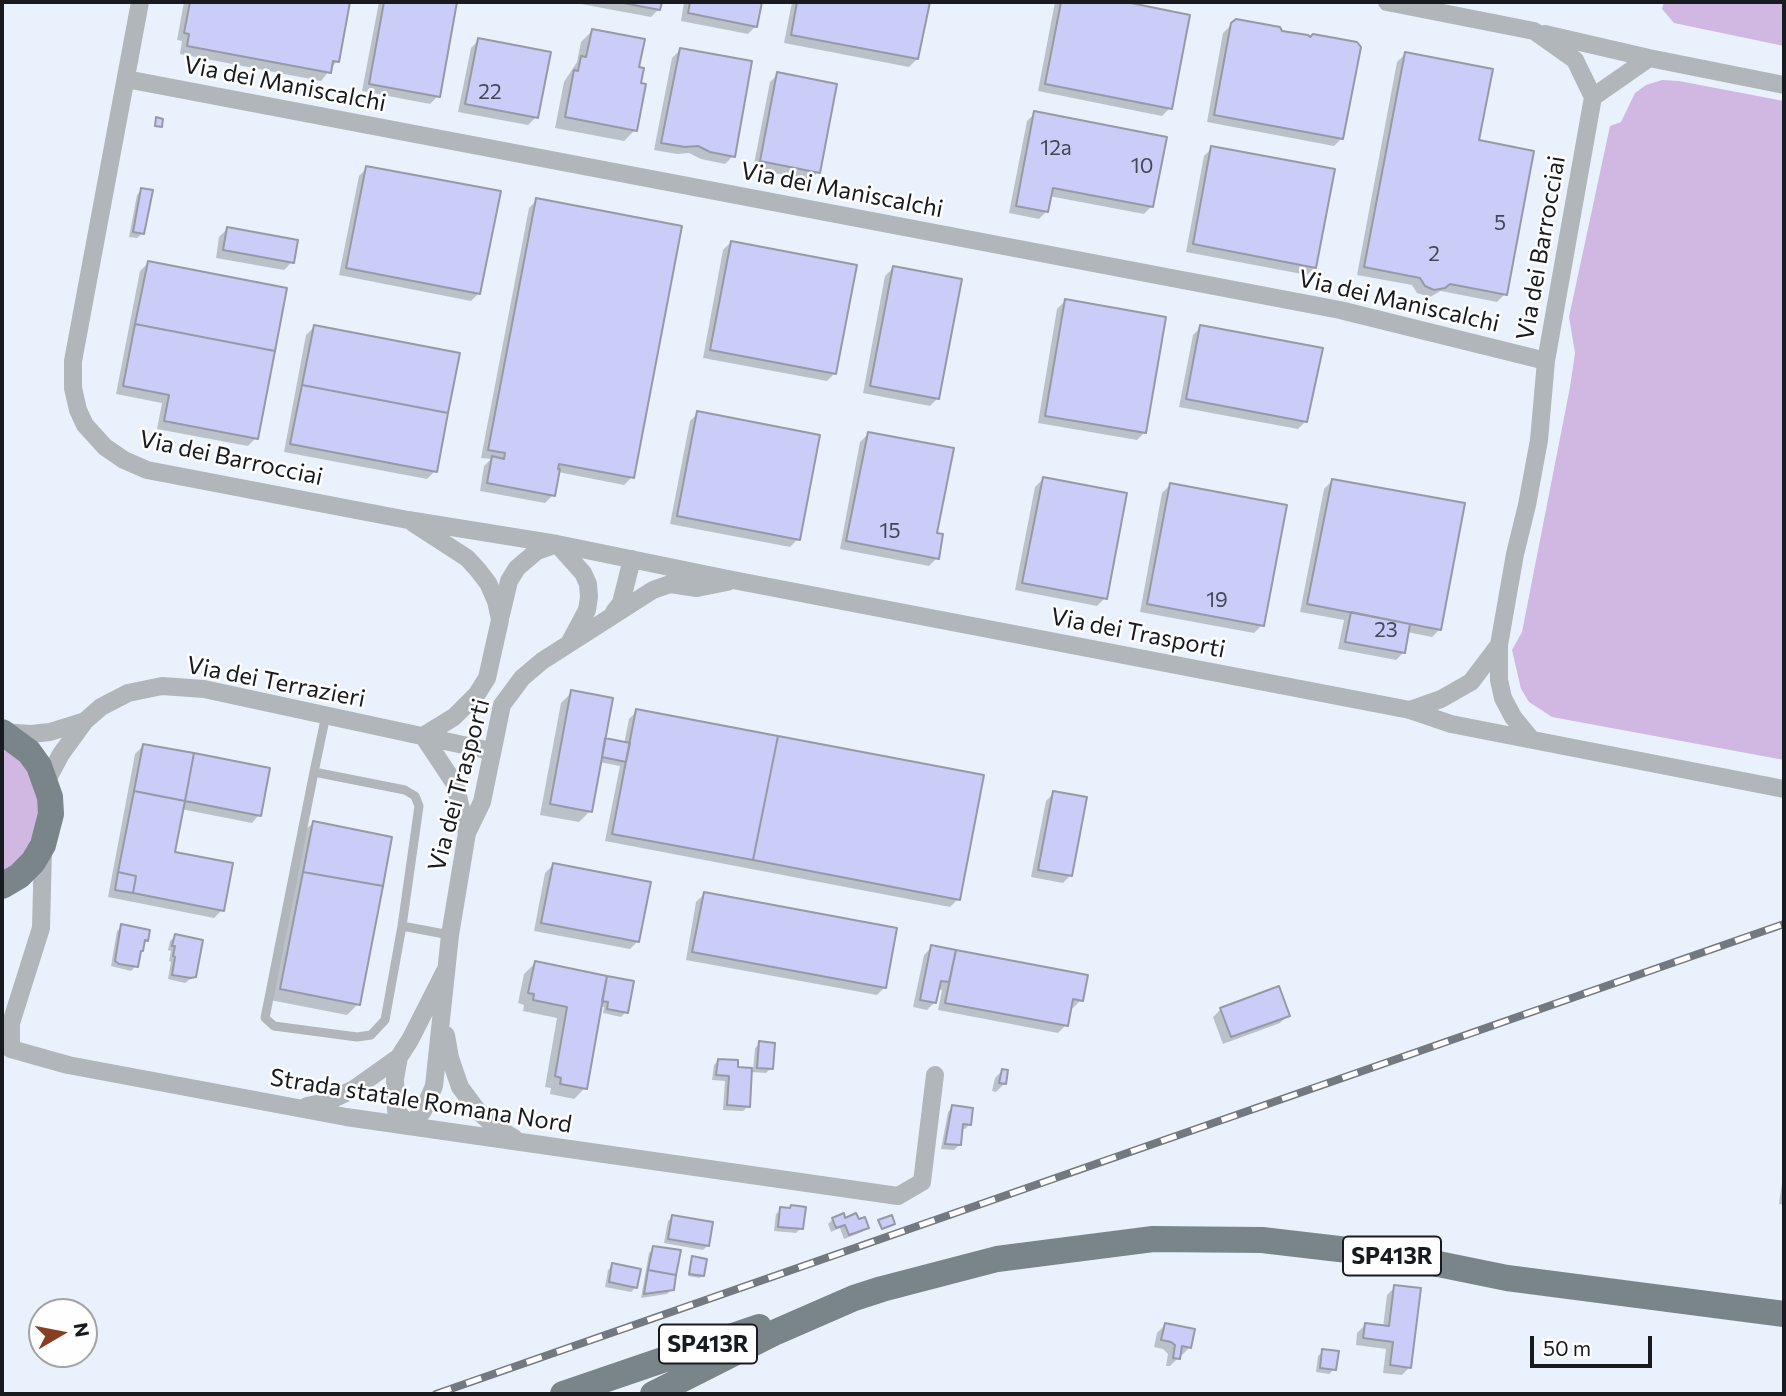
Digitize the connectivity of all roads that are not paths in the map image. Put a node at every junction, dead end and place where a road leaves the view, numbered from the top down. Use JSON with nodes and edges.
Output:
{"nodes":[{"id":1,"x":140,"y":2,"type":"edge"},
{"id":2,"x":1387,"y":2,"type":"edge"},
{"id":3,"x":1534,"y":31,"type":"junction"},
{"id":4,"x":1649,"y":58,"type":"junction"},
{"id":5,"x":126,"y":79,"type":"junction"},
{"id":6,"x":1784,"y":85,"type":"edge"},
{"id":7,"x":1592,"y":97,"type":"junction"},
{"id":8,"x":1546,"y":361,"type":"junction"},
{"id":9,"x":408,"y":520,"type":"junction"},
{"id":10,"x":557,"y":544,"type":"junction"},
{"id":11,"x":632,"y":559,"type":"junction"},
{"id":12,"x":733,"y":580,"type":"junction"},
{"id":13,"x":610,"y":617,"type":"junction"},
{"id":14,"x":500,"y":621,"type":"junction"},
{"id":15,"x":570,"y":643,"type":"junction"},
{"id":16,"x":1499,"y":645,"type":"junction"},
{"id":17,"x":1410,"y":710,"type":"junction"},
{"id":18,"x":326,"y":715,"type":"junction"},
{"id":19,"x":86,"y":721,"type":"junction"},
{"id":20,"x":2,"y":732,"type":"edge"},
{"id":21,"x":423,"y":736,"type":"junction"},
{"id":22,"x":1531,"y":739,"type":"junction"},
{"id":23,"x":491,"y":751,"type":"junction"},
{"id":24,"x":314,"y":772,"type":"junction"},
{"id":25,"x":47,"y":782,"type":"junction"},
{"id":26,"x":1784,"y":789,"type":"edge"},
{"id":27,"x":467,"y":833,"type":"junction"},
{"id":28,"x":43,"y":845,"type":"junction"},
{"id":29,"x":2,"y":887,"type":"edge"},
{"id":30,"x":402,"y":926,"type":"junction"},
{"id":31,"x":450,"y":936,"type":"junction"},
{"id":32,"x":446,"y":969,"type":"junction"},
{"id":33,"x":442,"y":1010,"type":"junction"},
{"id":34,"x":399,"y":1057,"type":"junction"},
{"id":35,"x":935,"y":1074,"type":"dead end"},
{"id":36,"x":296,"y":1108,"type":"junction"},
{"id":37,"x":409,"y":1126,"type":"junction"},
{"id":38,"x":523,"y":1142,"type":"junction"},
{"id":39,"x":854,"y":1298,"type":"junction"},
{"id":40,"x":1784,"y":1314,"type":"edge"},
{"id":41,"x":711,"y":1366,"type":"junction"},
{"id":42,"x":563,"y":1394,"type":"edge"},
{"id":43,"x":653,"y":1394,"type":"edge"},
{"id":44,"x":666,"y":1394,"type":"edge"}],
"edges":[{"from":1,"to":5,"type":"street","name":"Via dei Barrocciai"},
{"from":2,"to":3,"type":"street"},
{"from":3,"to":4,"type":"street"},
{"from":3,"to":7,"type":"street"},
{"from":4,"to":6,"type":"street"},
{"from":4,"to":7,"type":"street"},
{"from":5,"to":8,"type":"street","name":"Via dei Maniscalchi"},
{"from":5,"to":9,"type":"street","name":"Via dei Barrocciai"},
{"from":7,"to":8,"type":"street","name":"Via dei Barrocciai"},
{"from":8,"to":16,"type":"street","name":"Via dei Barrocciai"},
{"from":9,"to":10,"type":"street","name":"Via dei Barrocciai"},
{"from":9,"to":14,"type":"street","name":"Via dei Trasporti"},
{"from":10,"to":11,"type":"street","name":"Via dei Trasporti"},
{"from":10,"to":14,"type":"street","name":"Via dei Trasporti"},
{"from":10,"to":15,"type":"street","name":"Via dei Trasporti"},
{"from":11,"to":12,"type":"street","name":"Via dei Trasporti"},
{"from":11,"to":13,"type":"street"},
{"from":12,"to":13,"type":"street","name":"Via dei Trasporti"},
{"from":12,"to":17,"type":"street","name":"Via dei Trasporti"},
{"from":13,"to":15,"type":"street","name":"Via dei Trasporti"},
{"from":14,"to":21,"type":"street","name":"Via dei Trasporti"},
{"from":15,"to":23,"type":"street","name":"Via dei Trasporti"},
{"from":16,"to":17,"type":"street","name":"Via dei Barrocciai"},
{"from":16,"to":22,"type":"street","name":"Via dei Barrocciai"},
{"from":17,"to":22,"type":"street","name":"Via dei Trasporti"},
{"from":18,"to":19,"type":"street","name":"Via dei Terrazieri"},
{"from":18,"to":21,"type":"street","name":"Via dei Terrazieri"},
{"from":18,"to":24,"type":"lane"},
{"from":19,"to":20,"type":"street","name":"Via dei Terrazieri"},
{"from":19,"to":25,"type":"street","name":"Via dei Terrazieri"},
{"from":20,"to":25,"type":"main road"},
{"from":21,"to":23,"type":"street","name":"Via dei Terrazieri"},
{"from":21,"to":27,"type":"street"},
{"from":22,"to":26,"type":"street","name":"Via dei Trasporti"},
{"from":23,"to":27,"type":"street","name":"Via dei Trasporti"},
{"from":24,"to":30,"type":"lane"},
{"from":24,"to":30,"type":"lane"},
{"from":25,"to":28,"type":"main road"},
{"from":27,"to":31,"type":"street","name":"Via dei Trasporti"},
{"from":28,"to":29,"type":"main road"},
{"from":28,"to":36,"type":"street","name":"Strada statale Romana Nord"},
{"from":30,"to":31,"type":"lane"},
{"from":31,"to":32,"type":"street","name":"Via dei Trasporti"},
{"from":32,"to":33,"type":"street","name":"Via dei Trasporti"},
{"from":32,"to":34,"type":"street","name":"Via dei Trasporti"},
{"from":33,"to":37,"type":"street","name":"Via dei Trasporti"},
{"from":33,"to":38,"type":"street","name":"Via dei Trasporti"},
{"from":34,"to":36,"type":"street","name":"Via dei Trasporti"},
{"from":34,"to":37,"type":"street","name":"Via dei Trasporti"},
{"from":35,"to":38,"type":"street","name":"Strada statale Romana Nord"},
{"from":36,"to":37,"type":"street","name":"Strada statale Romana Nord"},
{"from":37,"to":38,"type":"street","name":"Strada statale Romana Nord"},
{"from":39,"to":40,"type":"main road","number":"SP413R"},
{"from":39,"to":41,"type":"main road","number":"SP413R"},
{"from":39,"to":42,"type":"main road","number":"SP413R"},
{"from":41,"to":43,"type":"main road","number":"SP413R"},
{"from":41,"to":44,"type":"main road","number":"SP413R"}]}
